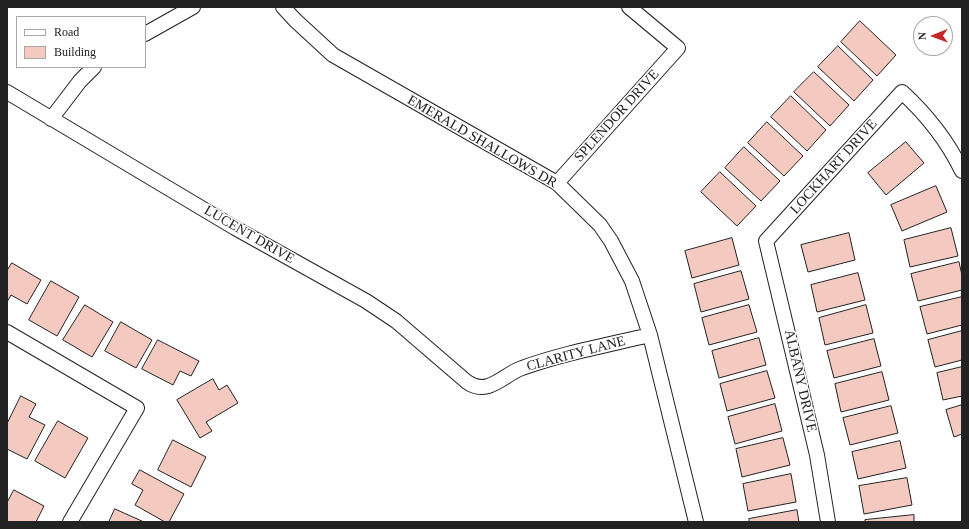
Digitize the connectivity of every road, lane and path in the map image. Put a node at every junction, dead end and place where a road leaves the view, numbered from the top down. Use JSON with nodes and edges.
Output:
{"nodes":[{"id":1,"x":193,"y":7,"type":"edge"},
{"id":2,"x":283,"y":7,"type":"edge"},
{"id":3,"x":629,"y":7,"type":"edge"},
{"id":4,"x":146,"y":33,"type":"edge"},
{"id":5,"x":93,"y":68,"type":"edge"},
{"id":6,"x":7,"y":92,"type":"edge"},
{"id":7,"x":51,"y":119,"type":"junction"},
{"id":8,"x":962,"y":171,"type":"edge"},
{"id":9,"x":557,"y":183,"type":"junction"},
{"id":10,"x":766,"y":241,"type":"joint"},
{"id":11,"x":7,"y":332,"type":"edge"},
{"id":12,"x":650,"y":335,"type":"junction"},
{"id":13,"x":483,"y":388,"type":"joint"},
{"id":14,"x":70,"y":522,"type":"edge"},
{"id":15,"x":696,"y":522,"type":"edge"},
{"id":16,"x":828,"y":522,"type":"edge"}],
"edges":[{"from":1,"to":4,"type":"street"},
{"from":2,"to":9,"type":"street","name":"EMERALD SHALLOWS DR"},
{"from":3,"to":9,"type":"street","name":"SPLENDOR DRIVE"},
{"from":5,"to":7,"type":"street"},
{"from":6,"to":7,"type":"street","name":"LUCENT DRIVE"},
{"from":7,"to":13,"type":"street","name":"LUCENT DRIVE"},
{"from":8,"to":10,"type":"street","name":"LOCKHART DRIVE"},
{"from":9,"to":12,"type":"street","name":"EMERALD SHALLOWS DR"},
{"from":10,"to":16,"type":"street","name":"ALBANY DRIVE"},
{"from":11,"to":14,"type":"street"},
{"from":12,"to":13,"type":"street","name":"CLARITY LANE"},
{"from":12,"to":15,"type":"street","name":"EMERALD SHALLOWS DR"}]}
